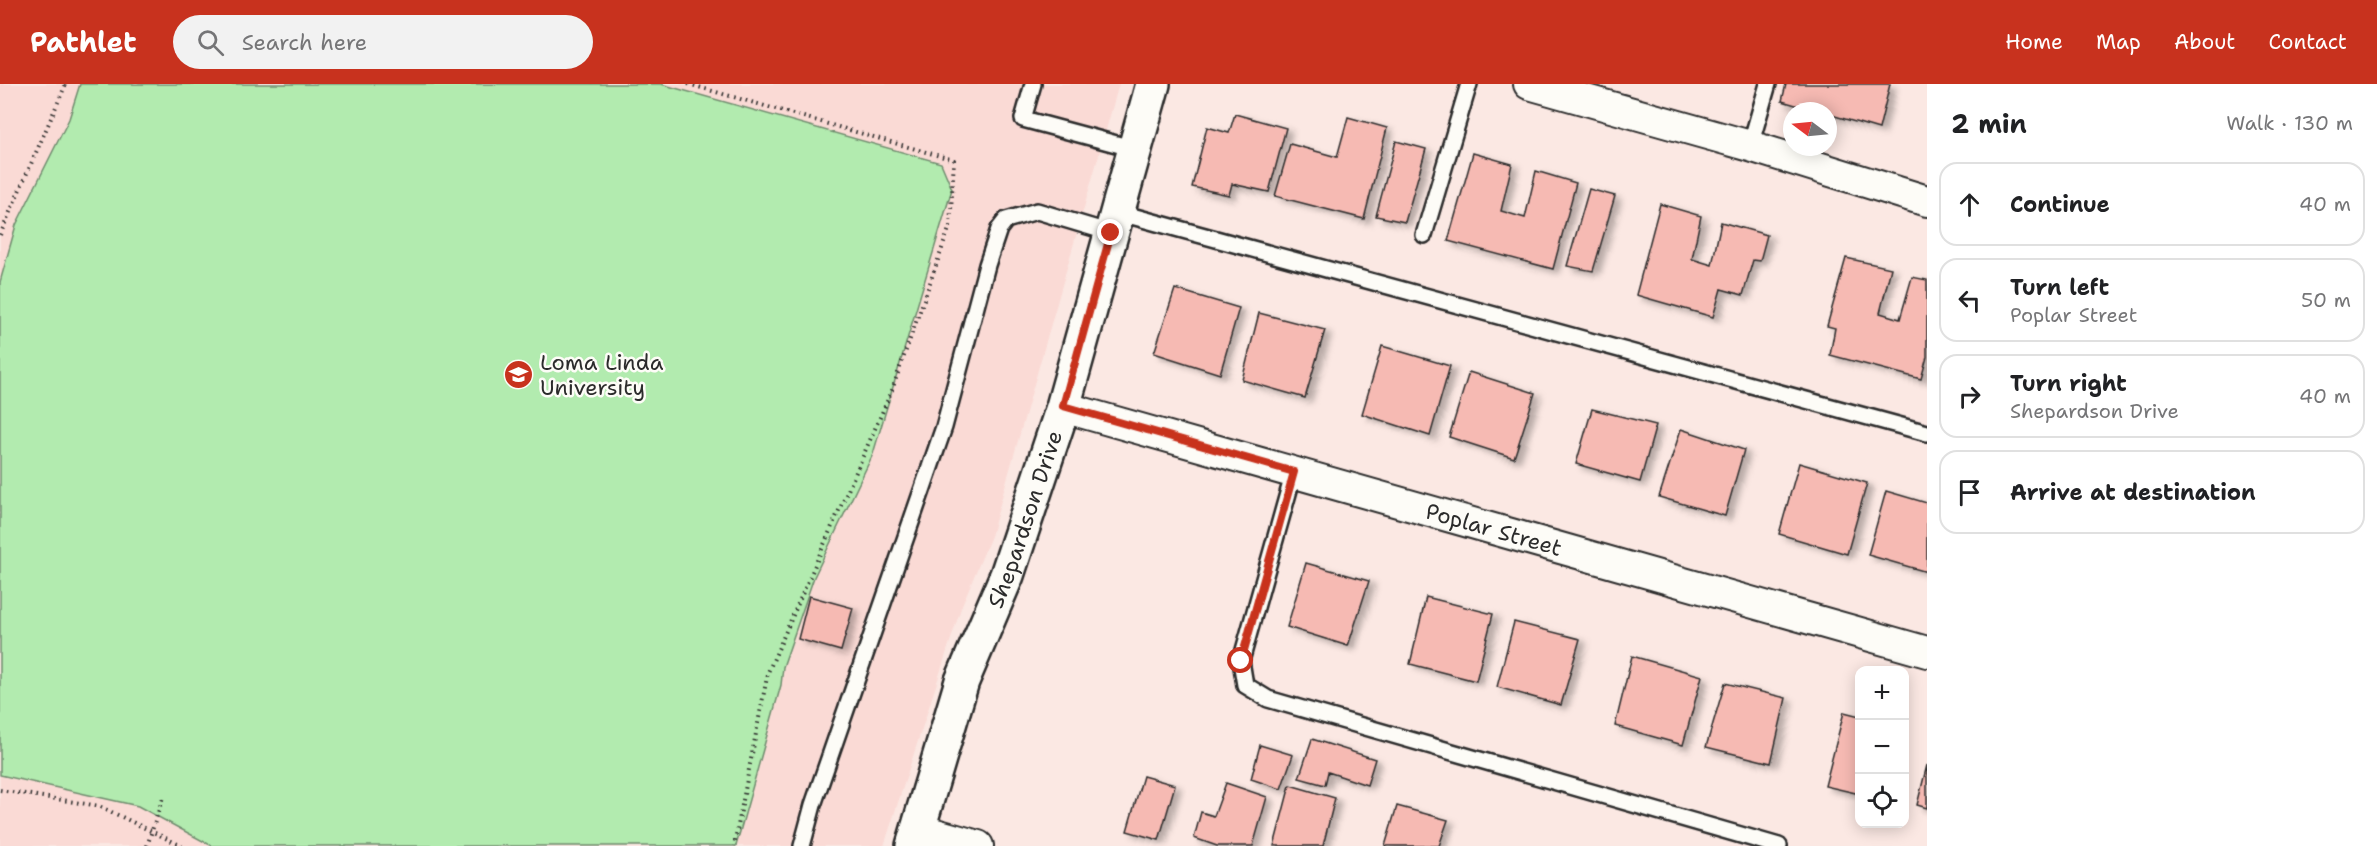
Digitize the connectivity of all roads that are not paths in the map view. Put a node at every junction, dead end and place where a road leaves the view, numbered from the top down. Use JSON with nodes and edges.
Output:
{"nodes":[{"id":1,"x":1033,"y":84,"type":"edge"},
{"id":2,"x":1153,"y":84,"type":"edge"},
{"id":3,"x":1469,"y":84,"type":"edge"},
{"id":4,"x":1768,"y":84,"type":"edge"},
{"id":5,"x":1548,"y":87,"type":"edge"},
{"id":6,"x":1750,"y":146,"type":"junction"},
{"id":7,"x":1135,"y":149,"type":"junction"},
{"id":8,"x":1927,"y":201,"type":"edge"},
{"id":9,"x":1114,"y":223,"type":"junction"},
{"id":10,"x":1424,"y":235,"type":"dead end"},
{"id":11,"x":1063,"y":406,"type":"junction"},
{"id":12,"x":1927,"y":433,"type":"edge"},
{"id":13,"x":1294,"y":472,"type":"junction"},
{"id":14,"x":1927,"y":652,"type":"edge"},
{"id":15,"x":916,"y":838,"type":"edge"},
{"id":16,"x":802,"y":846,"type":"edge"},
{"id":17,"x":978,"y":846,"type":"edge"},
{"id":18,"x":1779,"y":846,"type":"edge"}],
"edges":[{"from":1,"to":7,"type":"lane"},
{"from":2,"to":7,"type":"street","name":"Shepardson Drive"},
{"from":3,"to":10,"type":"lane"},
{"from":4,"to":6,"type":"lane"},
{"from":5,"to":6,"type":"street"},
{"from":6,"to":8,"type":"street"},
{"from":7,"to":9,"type":"street","name":"Shepardson Drive"},
{"from":9,"to":11,"type":"street","name":"Shepardson Drive"},
{"from":9,"to":12,"type":"lane"},
{"from":9,"to":16,"type":"lane"},
{"from":11,"to":13,"type":"street","name":"Poplar Street"},
{"from":11,"to":15,"type":"street","name":"Shepardson Drive"},
{"from":13,"to":14,"type":"street","name":"Poplar Street"},
{"from":13,"to":18,"type":"lane"},
{"from":15,"to":17,"type":"street"}]}
